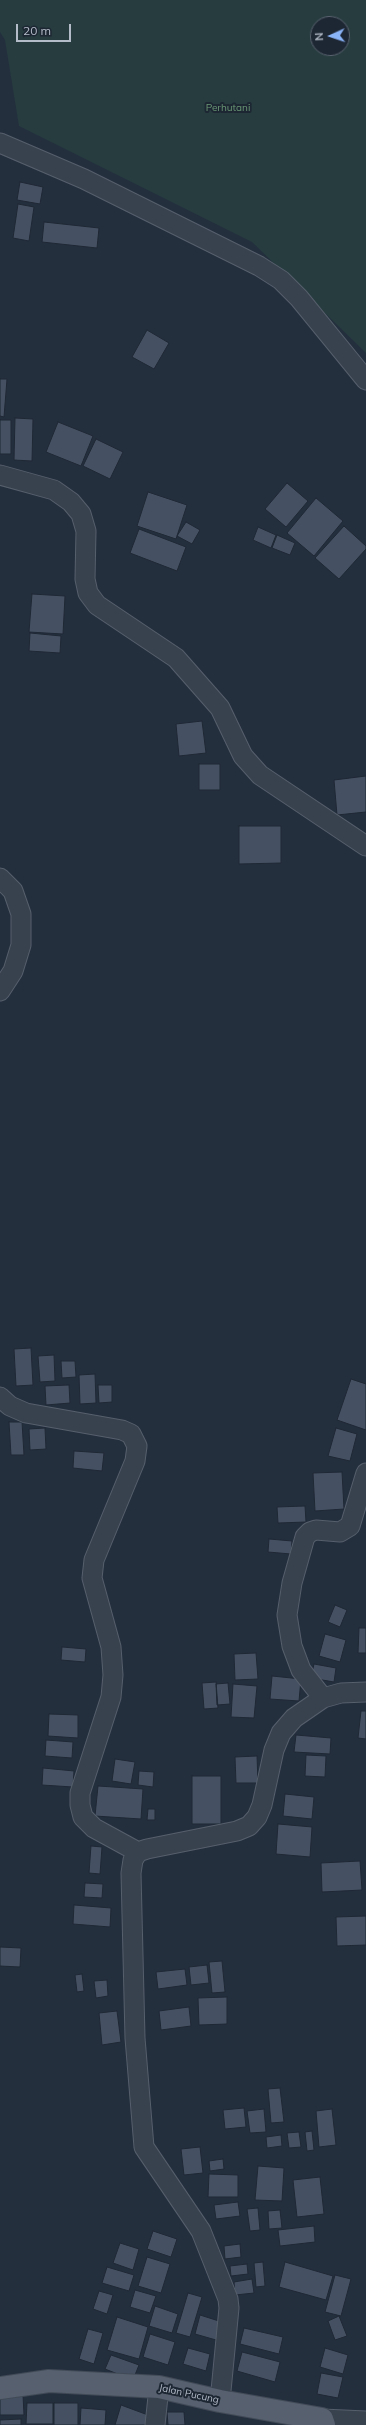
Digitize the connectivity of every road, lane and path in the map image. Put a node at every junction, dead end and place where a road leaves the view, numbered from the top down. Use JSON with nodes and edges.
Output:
{"nodes":[{"id":1,"x":0,"y":143,"type":"edge"},
{"id":2,"x":366,"y":380,"type":"edge"},
{"id":3,"x":0,"y":474,"type":"edge"},
{"id":4,"x":366,"y":846,"type":"edge"},
{"id":5,"x":0,"y":878,"type":"edge"},
{"id":6,"x":0,"y":991,"type":"edge"},
{"id":7,"x":0,"y":1397,"type":"edge"},
{"id":8,"x":366,"y":1473,"type":"edge"},
{"id":9,"x":366,"y":1692,"type":"edge"},
{"id":10,"x":323,"y":1698,"type":"junction"},
{"id":11,"x":138,"y":1852,"type":"junction"},
{"id":12,"x":158,"y":2386,"type":"junction"},
{"id":13,"x":0,"y":2388,"type":"edge"},
{"id":14,"x":220,"y":2401,"type":"junction"},
{"id":15,"x":366,"y":2421,"type":"edge"},
{"id":16,"x":323,"y":2422,"type":"edge"},
{"id":17,"x":155,"y":2425,"type":"edge"}],
"edges":[{"from":1,"to":2,"type":"street"},
{"from":3,"to":4,"type":"street"},
{"from":5,"to":6,"type":"street"},
{"from":7,"to":11,"type":"street"},
{"from":8,"to":10,"type":"street"},
{"from":9,"to":10,"type":"street"},
{"from":10,"to":11,"type":"street"},
{"from":11,"to":14,"type":"street"},
{"from":12,"to":13,"type":"main road","name":"Jalan Pucung"},
{"from":12,"to":14,"type":"main road","name":"Jalan Pucung"},
{"from":12,"to":17,"type":"street"},
{"from":14,"to":16,"type":"main road","name":"Jalan Pucung"},
{"from":15,"to":16,"type":"street"}]}
